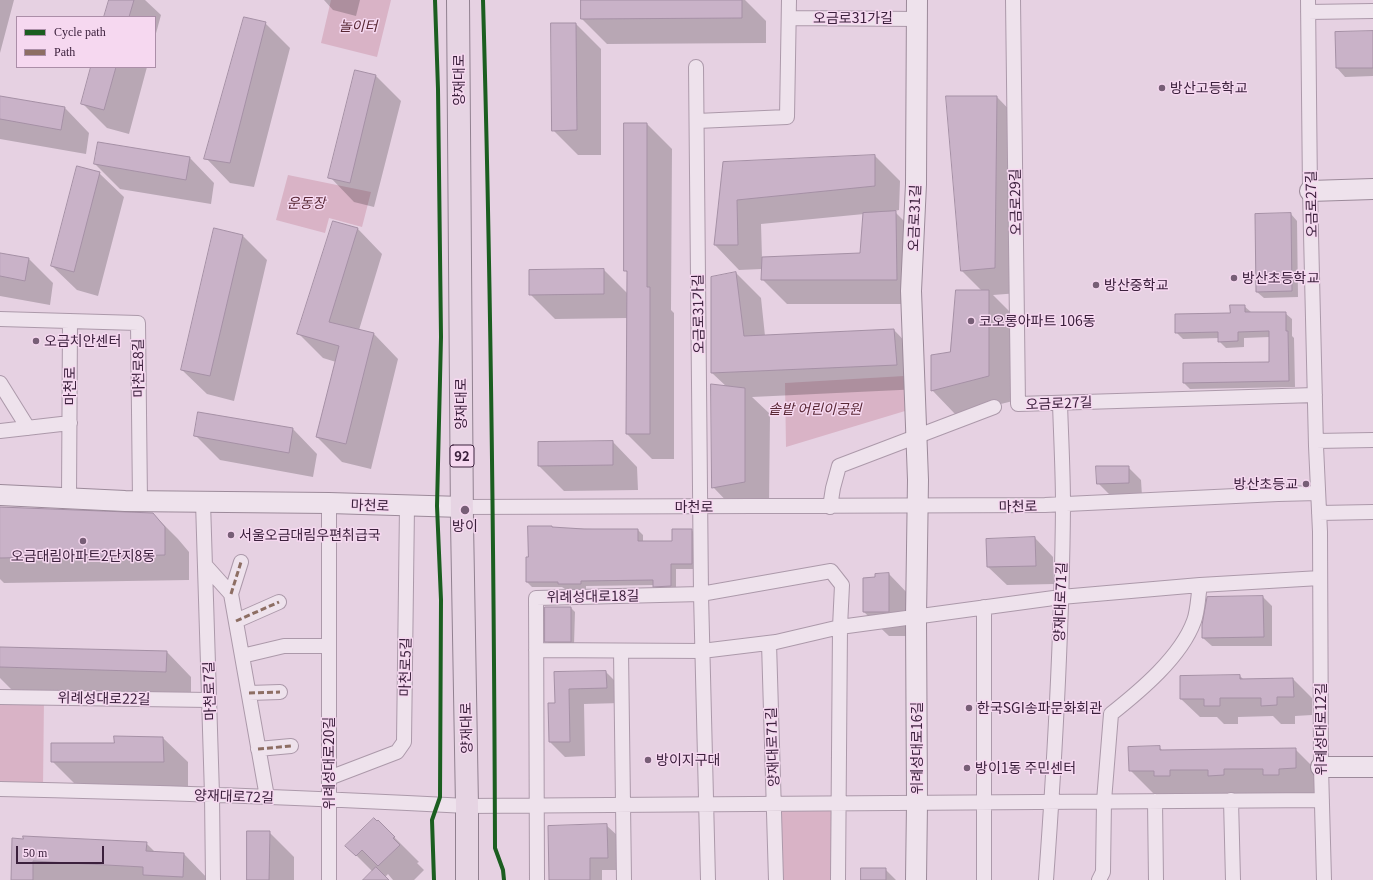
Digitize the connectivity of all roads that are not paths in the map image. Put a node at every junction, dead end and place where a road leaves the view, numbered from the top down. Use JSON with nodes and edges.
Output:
{"nodes":[{"id":1,"x":452,"y":0,"type":"edge"},
{"id":2,"x":458,"y":0,"type":"edge"},
{"id":3,"x":789,"y":0,"type":"edge"},
{"id":4,"x":1013,"y":0,"type":"edge"},
{"id":5,"x":1308,"y":6,"type":"edge"},
{"id":6,"x":917,"y":9,"type":"edge"},
{"id":7,"x":1373,"y":11,"type":"edge"},
{"id":8,"x":789,"y":18,"type":"junction"},
{"id":9,"x":459,"y":33,"type":"junction"},
{"id":10,"x":696,"y":67,"type":"dead end"},
{"id":11,"x":697,"y":122,"type":"junction"},
{"id":12,"x":1373,"y":189,"type":"edge"},
{"id":13,"x":1310,"y":191,"type":"junction"},
{"id":14,"x":0,"y":319,"type":"edge"},
{"id":15,"x":70,"y":321,"type":"junction"},
{"id":16,"x":0,"y":383,"type":"edge"},
{"id":17,"x":1315,"y":395,"type":"junction"},
{"id":18,"x":1060,"y":403,"type":"junction"},
{"id":19,"x":1018,"y":404,"type":"joint"},
{"id":20,"x":994,"y":407,"type":"dead end"},
{"id":21,"x":70,"y":423,"type":"junction"},
{"id":22,"x":28,"y":428,"type":"junction"},
{"id":23,"x":0,"y":431,"type":"edge"},
{"id":24,"x":917,"y":436,"type":"junction"},
{"id":25,"x":1373,"y":440,"type":"edge"},
{"id":26,"x":1316,"y":441,"type":"junction"},
{"id":27,"x":1318,"y":493,"type":"junction"},
{"id":28,"x":0,"y":495,"type":"edge"},
{"id":29,"x":69,"y":498,"type":"junction"},
{"id":30,"x":140,"y":501,"type":"junction"},
{"id":31,"x":203,"y":502,"type":"junction"},
{"id":32,"x":329,"y":503,"type":"junction"},
{"id":33,"x":1063,"y":504,"type":"junction"},
{"id":34,"x":406,"y":506,"type":"junction"},
{"id":35,"x":462,"y":507,"type":"junction"},
{"id":36,"x":700,"y":507,"type":"junction"},
{"id":37,"x":830,"y":507,"type":"junction"},
{"id":38,"x":918,"y":507,"type":"junction"},
{"id":39,"x":1373,"y":512,"type":"edge"},
{"id":40,"x":1319,"y":513,"type":"junction"},
{"id":41,"x":241,"y":562,"type":"dead end"},
{"id":42,"x":205,"y":565,"type":"junction"},
{"id":43,"x":1320,"y":578,"type":"junction"},
{"id":44,"x":1200,"y":585,"type":"junction"},
{"id":45,"x":231,"y":594,"type":"junction"},
{"id":46,"x":701,"y":594,"type":"junction"},
{"id":47,"x":1061,"y":597,"type":"junction"},
{"id":48,"x":279,"y":602,"type":"dead end"},
{"id":49,"x":984,"y":607,"type":"junction"},
{"id":50,"x":916,"y":616,"type":"junction"},
{"id":51,"x":236,"y":621,"type":"junction"},
{"id":52,"x":840,"y":627,"type":"junction"},
{"id":53,"x":769,"y":643,"type":"junction"},
{"id":54,"x":329,"y":646,"type":"junction"},
{"id":55,"x":536,"y":650,"type":"junction"},
{"id":56,"x":621,"y":650,"type":"junction"},
{"id":57,"x":702,"y":651,"type":"junction"},
{"id":58,"x":242,"y":656,"type":"junction"},
{"id":59,"x":280,"y":692,"type":"dead end"},
{"id":60,"x":249,"y":693,"type":"junction"},
{"id":61,"x":0,"y":697,"type":"edge"},
{"id":62,"x":209,"y":700,"type":"junction"},
{"id":63,"x":291,"y":746,"type":"dead end"},
{"id":64,"x":258,"y":749,"type":"junction"},
{"id":65,"x":1373,"y":767,"type":"edge"},
{"id":66,"x":1321,"y":768,"type":"junction"},
{"id":67,"x":329,"y":778,"type":"junction"},
{"id":68,"x":0,"y":789,"type":"edge"},
{"id":69,"x":212,"y":795,"type":"junction"},
{"id":70,"x":267,"y":797,"type":"junction"},
{"id":71,"x":329,"y":800,"type":"junction"},
{"id":72,"x":1231,"y":800,"type":"junction"},
{"id":73,"x":1322,"y":800,"type":"junction"},
{"id":74,"x":1155,"y":801,"type":"junction"},
{"id":75,"x":984,"y":802,"type":"junction"},
{"id":76,"x":1052,"y":802,"type":"junction"},
{"id":77,"x":1104,"y":802,"type":"junction"},
{"id":78,"x":839,"y":803,"type":"junction"},
{"id":79,"x":917,"y":803,"type":"junction"},
{"id":80,"x":707,"y":804,"type":"junction"},
{"id":81,"x":774,"y":804,"type":"junction"},
{"id":82,"x":623,"y":805,"type":"junction"},
{"id":83,"x":467,"y":806,"type":"junction"},
{"id":84,"x":537,"y":806,"type":"junction"},
{"id":85,"x":213,"y":880,"type":"edge"},
{"id":86,"x":329,"y":880,"type":"edge"},
{"id":87,"x":467,"y":880,"type":"edge"},
{"id":88,"x":537,"y":880,"type":"edge"},
{"id":89,"x":624,"y":880,"type":"edge"},
{"id":90,"x":708,"y":880,"type":"edge"},
{"id":91,"x":776,"y":880,"type":"edge"},
{"id":92,"x":838,"y":880,"type":"edge"},
{"id":93,"x":916,"y":880,"type":"edge"},
{"id":94,"x":984,"y":880,"type":"edge"},
{"id":95,"x":1046,"y":880,"type":"edge"},
{"id":96,"x":1099,"y":880,"type":"edge"},
{"id":97,"x":1156,"y":880,"type":"edge"},
{"id":98,"x":1233,"y":880,"type":"edge"},
{"id":99,"x":1324,"y":880,"type":"edge"}],
"edges":[{"from":1,"to":9,"type":"main road"},
{"from":2,"to":9,"type":"main road","name":"양재대로","number":"92"},
{"from":3,"to":8,"type":"street"},
{"from":4,"to":19,"type":"street","name":"오금로29길"},
{"from":5,"to":7,"type":"street","name":"오금로27길"},
{"from":5,"to":13,"type":"street","name":"오금로27길"},
{"from":6,"to":8,"type":"street","name":"오금로31가길"},
{"from":6,"to":24,"type":"street","name":"오금로31길"},
{"from":8,"to":11,"type":"street"},
{"from":9,"to":35,"type":"main road","name":"양재대로","number":"92"},
{"from":10,"to":11,"type":"street","name":"오금로31가길"},
{"from":11,"to":36,"type":"street","name":"오금로31가길"},
{"from":12,"to":13,"type":"street"},
{"from":13,"to":17,"type":"street","name":"오금로27길"},
{"from":14,"to":15,"type":"street","name":"마천로8길"},
{"from":15,"to":21,"type":"street","name":"마천로"},
{"from":15,"to":30,"type":"street","name":"마천로8길"},
{"from":16,"to":22,"type":"street"},
{"from":17,"to":18,"type":"street","name":"오금로27길"},
{"from":17,"to":26,"type":"street","name":"오금로27길"},
{"from":18,"to":19,"type":"street","name":"오금로27길"},
{"from":18,"to":33,"type":"street","name":"양재대로71길"},
{"from":20,"to":24,"type":"street"},
{"from":21,"to":22,"type":"street"},
{"from":21,"to":29,"type":"street","name":"마천로"},
{"from":22,"to":23,"type":"street"},
{"from":24,"to":37,"type":"street"},
{"from":24,"to":38,"type":"street","name":"오금로31길"},
{"from":25,"to":26,"type":"street"},
{"from":26,"to":27,"type":"street","name":"오금로27길"},
{"from":27,"to":33,"type":"street","name":"마천로"},
{"from":27,"to":40,"type":"street","name":"위례성대로12길"},
{"from":28,"to":29,"type":"street","name":"마천로"},
{"from":29,"to":30,"type":"street","name":"마천로"},
{"from":30,"to":31,"type":"street","name":"마천로"},
{"from":31,"to":32,"type":"street","name":"마천로"},
{"from":31,"to":42,"type":"street","name":"마천로7길"},
{"from":32,"to":34,"type":"street","name":"마천로"},
{"from":32,"to":54,"type":"street","name":"위례성대로20길"},
{"from":33,"to":38,"type":"street","name":"마천로"},
{"from":33,"to":47,"type":"street","name":"양재대로71길"},
{"from":34,"to":35,"type":"street","name":"마천로"},
{"from":34,"to":67,"type":"street","name":"마천로5길"},
{"from":35,"to":36,"type":"street","name":"마천로"},
{"from":35,"to":83,"type":"main road","name":"양재대로","number":"92"},
{"from":36,"to":37,"type":"street","name":"마천로"},
{"from":36,"to":46,"type":"street"},
{"from":37,"to":38,"type":"street","name":"마천로"},
{"from":38,"to":50,"type":"street","name":"위례성대로16길"},
{"from":39,"to":40,"type":"street"},
{"from":40,"to":43,"type":"street","name":"위례성대로12길"},
{"from":41,"to":45,"type":"street"},
{"from":42,"to":45,"type":"street"},
{"from":42,"to":62,"type":"street","name":"마천로7길"},
{"from":43,"to":44,"type":"street"},
{"from":43,"to":66,"type":"street","name":"위례성대로12길"},
{"from":44,"to":47,"type":"street"},
{"from":44,"to":77,"type":"street"},
{"from":45,"to":51,"type":"street"},
{"from":46,"to":52,"type":"street","name":"위례성대로18길"},
{"from":46,"to":55,"type":"street","name":"위례성대로18길"},
{"from":46,"to":57,"type":"street"},
{"from":47,"to":49,"type":"street"},
{"from":47,"to":76,"type":"street","name":"양재대로71길"},
{"from":48,"to":51,"type":"street"},
{"from":49,"to":50,"type":"street"},
{"from":49,"to":75,"type":"street"},
{"from":50,"to":52,"type":"street"},
{"from":50,"to":79,"type":"street","name":"위례성대로16길"},
{"from":51,"to":58,"type":"street"},
{"from":52,"to":53,"type":"street"},
{"from":52,"to":78,"type":"street"},
{"from":53,"to":57,"type":"street"},
{"from":53,"to":81,"type":"street","name":"양재대로71길"},
{"from":54,"to":58,"type":"street"},
{"from":54,"to":67,"type":"street","name":"위례성대로20길"},
{"from":55,"to":56,"type":"street"},
{"from":55,"to":84,"type":"street"},
{"from":56,"to":57,"type":"street"},
{"from":56,"to":82,"type":"street"},
{"from":57,"to":80,"type":"street"},
{"from":58,"to":60,"type":"street"},
{"from":59,"to":60,"type":"street"},
{"from":60,"to":64,"type":"street"},
{"from":61,"to":62,"type":"street","name":"위례성대로22길"},
{"from":62,"to":69,"type":"street","name":"마천로7길"},
{"from":63,"to":64,"type":"street"},
{"from":64,"to":70,"type":"street"},
{"from":65,"to":66,"type":"street"},
{"from":66,"to":73,"type":"street","name":"위례성대로12길"},
{"from":67,"to":71,"type":"street","name":"위례성대로20길"},
{"from":68,"to":69,"type":"street","name":"양재대로72길"},
{"from":69,"to":70,"type":"street","name":"양재대로72길"},
{"from":69,"to":85,"type":"street","name":"마천로7길"},
{"from":70,"to":71,"type":"street","name":"양재대로72길"},
{"from":71,"to":83,"type":"street","name":"양재대로72길"},
{"from":71,"to":86,"type":"street","name":"위례성대로20길"},
{"from":72,"to":73,"type":"street","name":"양재대로71길"},
{"from":72,"to":74,"type":"street","name":"양재대로71길"},
{"from":72,"to":98,"type":"street"},
{"from":73,"to":99,"type":"street","name":"위례성대로12길"},
{"from":74,"to":77,"type":"street","name":"양재대로71길"},
{"from":74,"to":97,"type":"street"},
{"from":75,"to":76,"type":"street","name":"양재대로71길"},
{"from":75,"to":79,"type":"street","name":"양재대로71길"},
{"from":75,"to":94,"type":"street"},
{"from":76,"to":77,"type":"street","name":"양재대로71길"},
{"from":76,"to":95,"type":"street","name":"양재대로71길"},
{"from":77,"to":96,"type":"street"},
{"from":78,"to":79,"type":"street","name":"양재대로71길"},
{"from":78,"to":81,"type":"street","name":"양재대로71길"},
{"from":78,"to":92,"type":"street"},
{"from":79,"to":93,"type":"street","name":"위례성대로16길"},
{"from":80,"to":81,"type":"street","name":"양재대로71길"},
{"from":80,"to":82,"type":"street","name":"양재대로71길"},
{"from":80,"to":90,"type":"street"},
{"from":81,"to":91,"type":"street","name":"양재대로71길"},
{"from":82,"to":84,"type":"street","name":"양재대로71길"},
{"from":82,"to":89,"type":"street"},
{"from":83,"to":84,"type":"street","name":"양재대로71길"},
{"from":83,"to":87,"type":"main road","name":"양재대로","number":"92"},
{"from":84,"to":88,"type":"street"}]}
